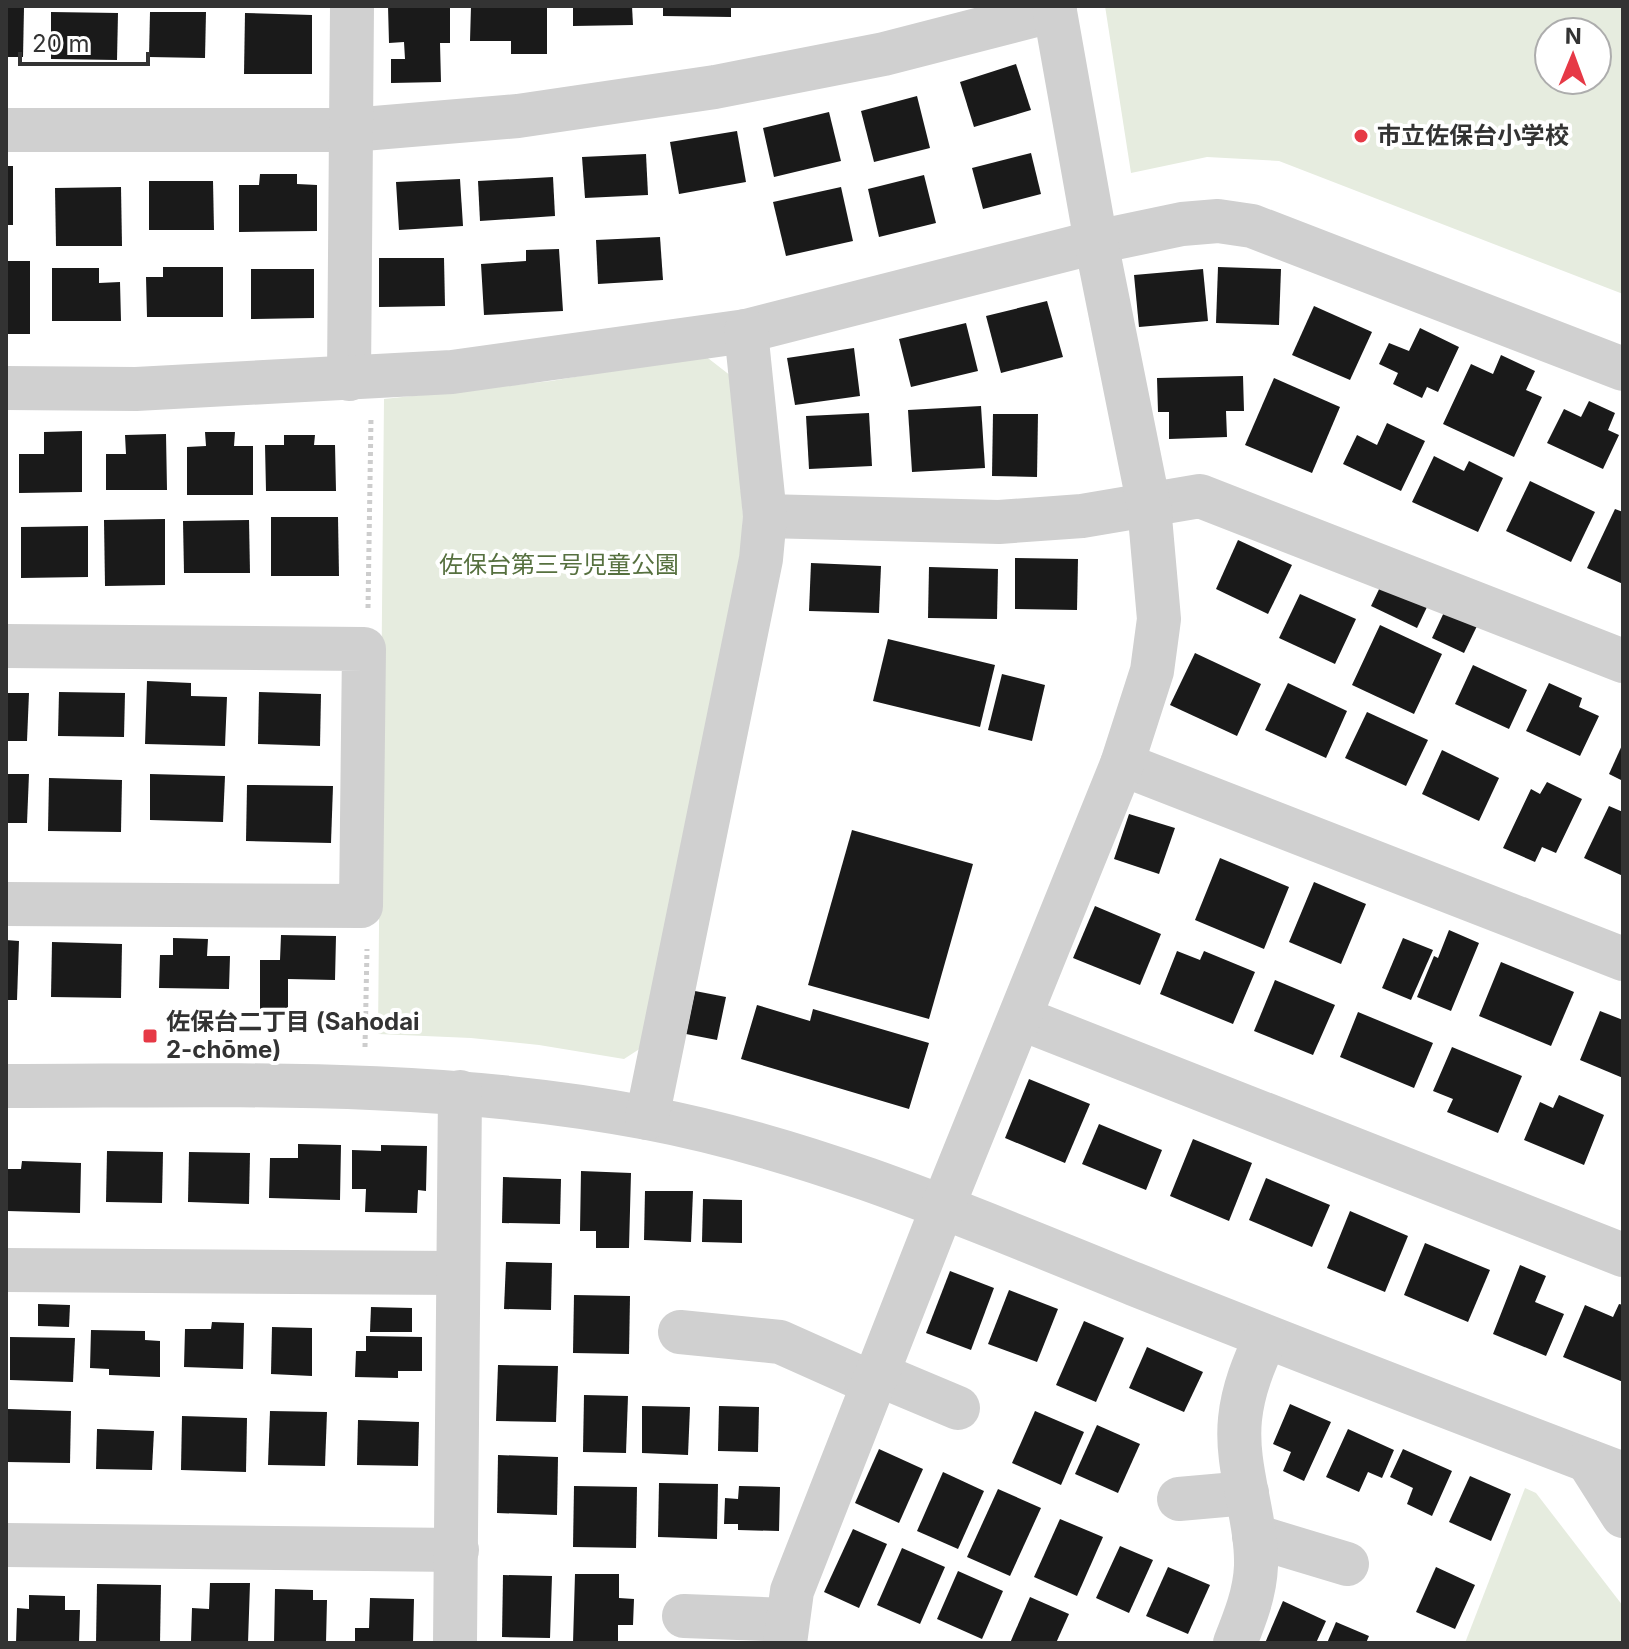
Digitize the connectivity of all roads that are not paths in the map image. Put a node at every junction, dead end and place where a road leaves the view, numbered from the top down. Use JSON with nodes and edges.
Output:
{"nodes":[{"id":1,"x":352,"y":6,"type":"edge"},
{"id":2,"x":1054,"y":8,"type":"edge"},
{"id":3,"x":6,"y":130,"type":"edge"},
{"id":4,"x":351,"y":130,"type":"junction"},
{"id":5,"x":1096,"y":242,"type":"junction"},
{"id":6,"x":746,"y":331,"type":"junction"},
{"id":7,"x":1623,"y":369,"type":"edge"},
{"id":8,"x":349,"y":379,"type":"junction"},
{"id":9,"x":6,"y":388,"type":"edge"},
{"id":10,"x":1149,"y":506,"type":"junction"},
{"id":11,"x":765,"y":516,"type":"junction"},
{"id":12,"x":6,"y":646,"type":"edge"},
{"id":13,"x":1623,"y":661,"type":"edge"},
{"id":14,"x":1122,"y":764,"type":"junction"},
{"id":15,"x":6,"y":904,"type":"edge"},
{"id":16,"x":1623,"y":959,"type":"edge"},
{"id":17,"x":1020,"y":1018,"type":"junction"},
{"id":18,"x":6,"y":1086,"type":"edge"},
{"id":19,"x":460,"y":1092,"type":"junction"},
{"id":20,"x":647,"y":1118,"type":"junction"},
{"id":21,"x":943,"y":1206,"type":"junction"},
{"id":22,"x":1623,"y":1255,"type":"edge"},
{"id":23,"x":6,"y":1270,"type":"edge"},
{"id":24,"x":458,"y":1273,"type":"junction"},
{"id":25,"x":680,"y":1332,"type":"dead end"},
{"id":26,"x":1266,"y":1337,"type":"junction"},
{"id":27,"x":875,"y":1379,"type":"junction"},
{"id":28,"x":958,"y":1408,"type":"dead end"},
{"id":29,"x":1606,"y":1468,"type":"edge"},
{"id":30,"x":1247,"y":1493,"type":"junction"},
{"id":31,"x":1179,"y":1499,"type":"dead end"},
{"id":32,"x":1623,"y":1516,"type":"edge"},
{"id":33,"x":1254,"y":1536,"type":"junction"},
{"id":34,"x":6,"y":1545,"type":"edge"},
{"id":35,"x":457,"y":1550,"type":"junction"},
{"id":36,"x":1347,"y":1564,"type":"dead end"},
{"id":37,"x":684,"y":1616,"type":"dead end"},
{"id":38,"x":786,"y":1631,"type":"edge"},
{"id":39,"x":455,"y":1643,"type":"edge"},
{"id":40,"x":1235,"y":1643,"type":"edge"}],
"edges":[{"from":1,"to":4,"type":"street"},
{"from":2,"to":4,"type":"street"},
{"from":2,"to":5,"type":"street"},
{"from":3,"to":4,"type":"street"},
{"from":4,"to":8,"type":"street"},
{"from":5,"to":6,"type":"street"},
{"from":5,"to":7,"type":"street"},
{"from":5,"to":10,"type":"street"},
{"from":6,"to":8,"type":"street"},
{"from":6,"to":11,"type":"street"},
{"from":8,"to":9,"type":"street"},
{"from":10,"to":11,"type":"street"},
{"from":10,"to":13,"type":"street"},
{"from":10,"to":14,"type":"street"},
{"from":11,"to":20,"type":"street"},
{"from":12,"to":15,"type":"street"},
{"from":14,"to":16,"type":"street"},
{"from":14,"to":17,"type":"street"},
{"from":17,"to":21,"type":"street"},
{"from":17,"to":22,"type":"street"},
{"from":18,"to":19,"type":"street"},
{"from":19,"to":20,"type":"street"},
{"from":19,"to":24,"type":"street"},
{"from":20,"to":21,"type":"street"},
{"from":21,"to":26,"type":"street"},
{"from":21,"to":27,"type":"street"},
{"from":23,"to":24,"type":"street"},
{"from":24,"to":35,"type":"street"},
{"from":25,"to":27,"type":"street"},
{"from":26,"to":29,"type":"street"},
{"from":26,"to":30,"type":"street"},
{"from":27,"to":28,"type":"street"},
{"from":27,"to":38,"type":"street"},
{"from":29,"to":32,"type":"street"},
{"from":30,"to":31,"type":"street"},
{"from":30,"to":33,"type":"street"},
{"from":33,"to":36,"type":"street"},
{"from":33,"to":40,"type":"street"},
{"from":34,"to":35,"type":"street"},
{"from":35,"to":39,"type":"street"},
{"from":37,"to":38,"type":"street"}]}
